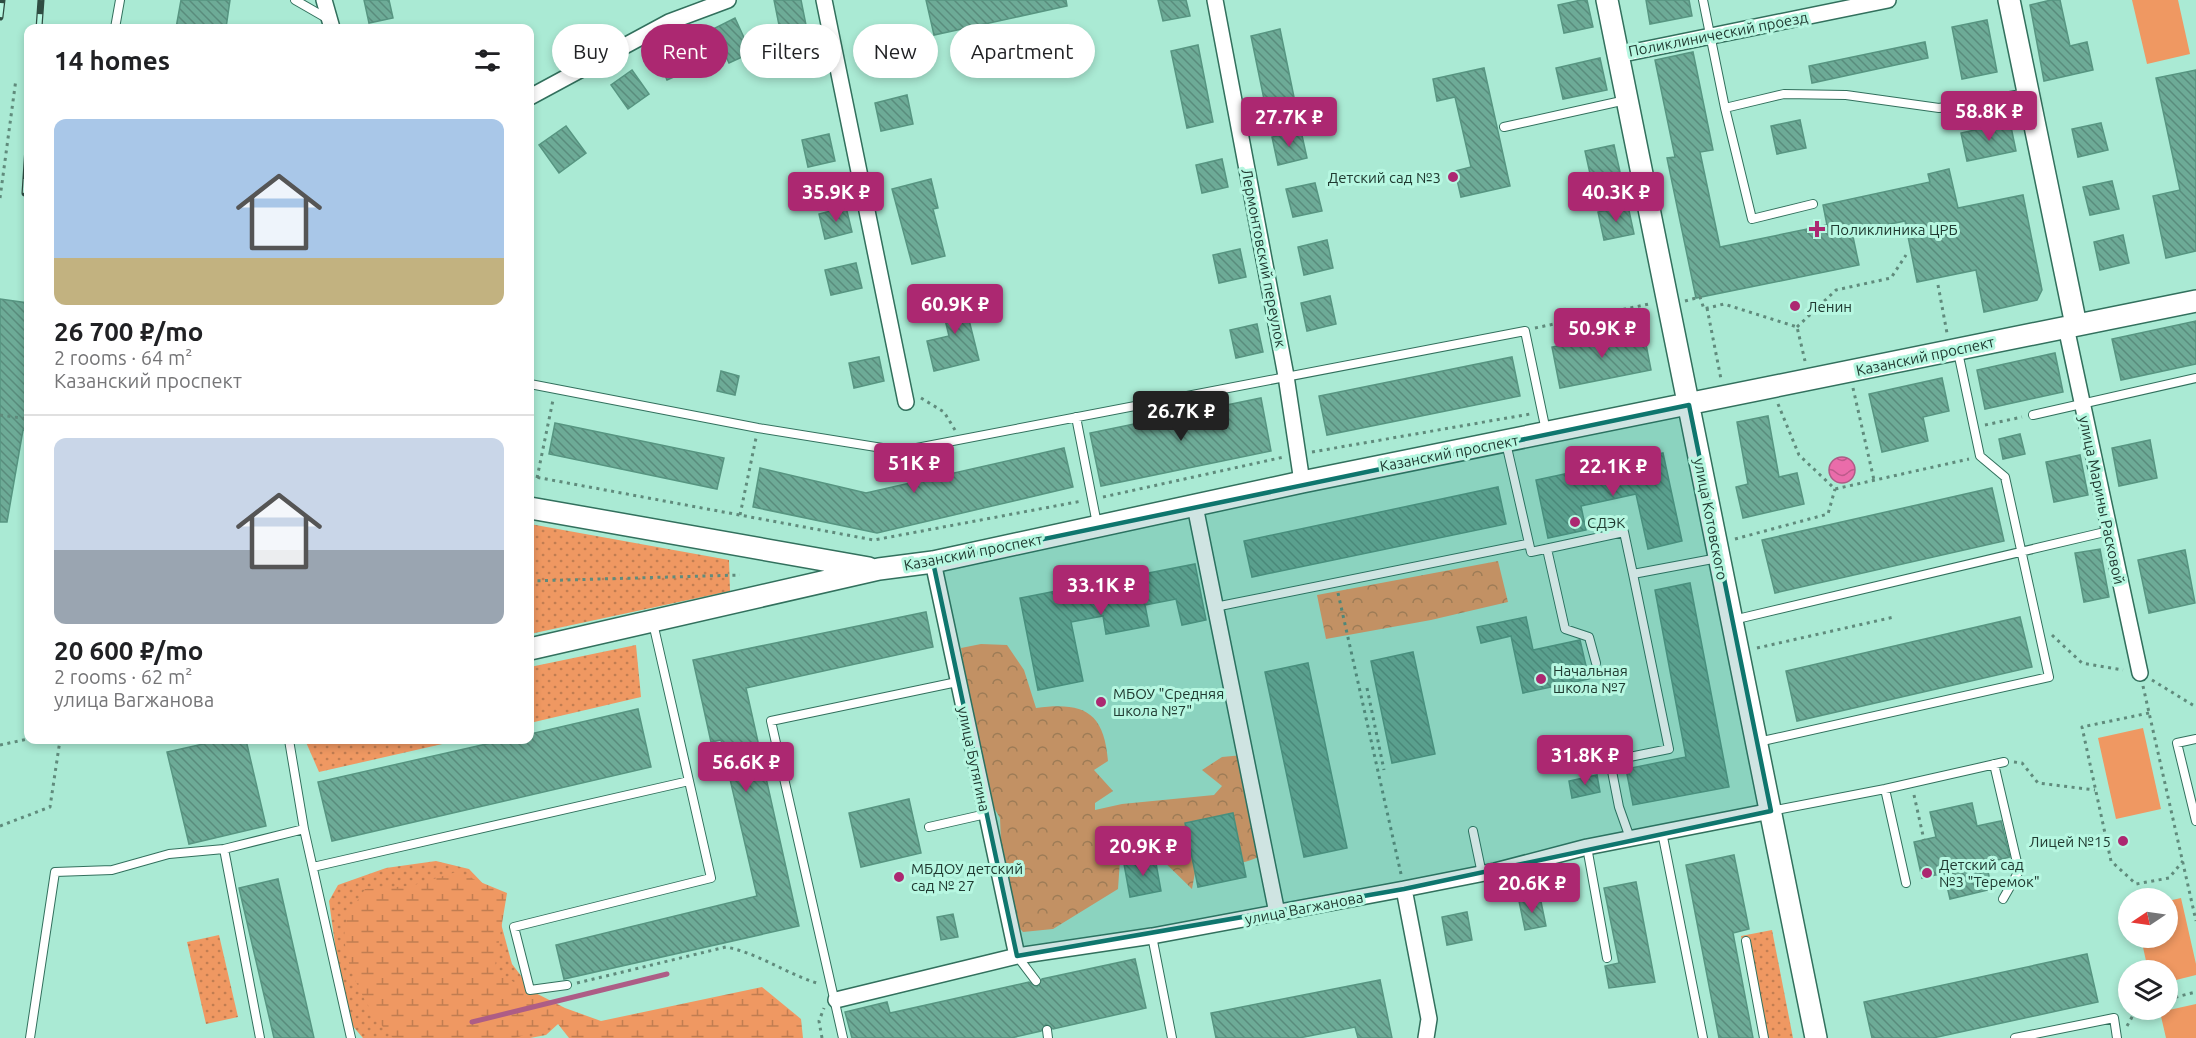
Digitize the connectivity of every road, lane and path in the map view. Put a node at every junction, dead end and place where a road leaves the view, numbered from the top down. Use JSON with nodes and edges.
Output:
{"nodes":[{"id":1,"x":120,"y":0,"type":"edge"},
{"id":2,"x":295,"y":0,"type":"edge"},
{"id":3,"x":324,"y":0,"type":"edge"},
{"id":4,"x":728,"y":0,"type":"edge"},
{"id":5,"x":824,"y":0,"type":"edge"},
{"id":6,"x":1215,"y":0,"type":"edge"},
{"id":7,"x":1607,"y":0,"type":"edge"},
{"id":8,"x":1703,"y":0,"type":"edge"},
{"id":9,"x":1888,"y":0,"type":"edge"},
{"id":10,"x":2009,"y":0,"type":"edge"},
{"id":11,"x":116,"y":24,"type":"edge"},
{"id":12,"x":330,"y":24,"type":"edge"},
{"id":13,"x":1709,"y":36,"type":"junction"},
{"id":14,"x":1618,"y":55,"type":"junction"},
{"id":15,"x":16,"y":80,"type":"dead end"},
{"id":16,"x":2028,"y":93,"type":"junction"},
{"id":17,"x":534,"y":95,"type":"edge"},
{"id":18,"x":1628,"y":100,"type":"junction"},
{"id":19,"x":1725,"y":108,"type":"junction"},
{"id":20,"x":1504,"y":127,"type":"dead end"},
{"id":21,"x":0,"y":198,"type":"edge"},
{"id":22,"x":1813,"y":204,"type":"dead end"},
{"id":23,"x":1906,"y":255,"type":"dead end"},
{"id":24,"x":1938,"y":285,"type":"dead end"},
{"id":25,"x":2196,"y":301,"type":"edge"},
{"id":26,"x":1668,"y":303,"type":"junction"},
{"id":27,"x":1707,"y":308,"type":"junction"},
{"id":28,"x":2071,"y":326,"type":"junction"},
{"id":29,"x":1797,"y":327,"type":"junction"},
{"id":30,"x":1525,"y":331,"type":"junction"},
{"id":31,"x":1936,"y":335,"type":"dead end"},
{"id":32,"x":1958,"y":350,"type":"junction"},
{"id":33,"x":1816,"y":358,"type":"dead end"},
{"id":34,"x":1805,"y":361,"type":"junction"},
{"id":35,"x":1795,"y":363,"type":"dead end"},
{"id":36,"x":1286,"y":376,"type":"junction"},
{"id":37,"x":1732,"y":377,"type":"dead end"},
{"id":38,"x":2196,"y":378,"type":"edge"},
{"id":39,"x":1721,"y":379,"type":"junction"},
{"id":40,"x":534,"y":385,"type":"edge"},
{"id":41,"x":1852,"y":386,"type":"dead end"},
{"id":42,"x":555,"y":389,"type":"junction"},
{"id":43,"x":905,"y":395,"type":"joint"},
{"id":44,"x":1687,"y":396,"type":"junction"},
{"id":45,"x":1777,"y":402,"type":"dead end"},
{"id":46,"x":2081,"y":403,"type":"junction"},
{"id":47,"x":0,"y":415,"type":"edge"},
{"id":48,"x":2033,"y":415,"type":"joint"},
{"id":49,"x":1076,"y":417,"type":"junction"},
{"id":50,"x":24,"y":418,"type":"edge"},
{"id":51,"x":1544,"y":423,"type":"junction"},
{"id":52,"x":758,"y":428,"type":"junction"},
{"id":53,"x":1973,"y":428,"type":"junction"},
{"id":54,"x":960,"y":439,"type":"junction"},
{"id":55,"x":1506,"y":442,"type":"junction"},
{"id":56,"x":1298,"y":455,"type":"junction"},
{"id":57,"x":1980,"y":456,"type":"junction"},
{"id":58,"x":534,"y":477,"type":"edge"},
{"id":59,"x":537,"y":478,"type":"junction"},
{"id":60,"x":1874,"y":480,"type":"junction"},
{"id":61,"x":1302,"y":482,"type":"junction"},
{"id":62,"x":1835,"y":489,"type":"junction"},
{"id":63,"x":1092,"y":499,"type":"junction"},
{"id":64,"x":1195,"y":506,"type":"junction"},
{"id":65,"x":534,"y":509,"type":"edge"},
{"id":66,"x":740,"y":515,"type":"junction"},
{"id":67,"x":1098,"y":527,"type":"junction"},
{"id":68,"x":2109,"y":531,"type":"junction"},
{"id":69,"x":1735,"y":539,"type":"dead end"},
{"id":70,"x":1527,"y":544,"type":"junction"},
{"id":71,"x":1547,"y":549,"type":"junction"},
{"id":72,"x":2021,"y":552,"type":"junction"},
{"id":73,"x":1719,"y":557,"type":"junction"},
{"id":74,"x":933,"y":562,"type":"junction"},
{"id":75,"x":879,"y":569,"type":"junction"},
{"id":76,"x":1633,"y":574,"type":"junction"},
{"id":77,"x":740,"y":575,"type":"dead end"},
{"id":78,"x":534,"y":581,"type":"edge"},
{"id":79,"x":1336,"y":583,"type":"junction"},
{"id":80,"x":1215,"y":607,"type":"junction"},
{"id":81,"x":1894,"y":617,"type":"dead end"},
{"id":82,"x":2036,"y":619,"type":"junction"},
{"id":83,"x":652,"y":621,"type":"junction"},
{"id":84,"x":1732,"y":621,"type":"junction"},
{"id":85,"x":534,"y":648,"type":"edge"},
{"id":86,"x":1738,"y":653,"type":"junction"},
{"id":87,"x":1596,"y":663,"type":"dead end"},
{"id":88,"x":2140,"y":673,"type":"junction"},
{"id":89,"x":957,"y":682,"type":"junction"},
{"id":90,"x":1367,"y":688,"type":"dead end"},
{"id":91,"x":2196,"y":707,"type":"edge"},
{"id":92,"x":2149,"y":713,"type":"junction"},
{"id":93,"x":2196,"y":739,"type":"edge"},
{"id":94,"x":24,"y":740,"type":"edge"},
{"id":95,"x":1756,"y":742,"type":"junction"},
{"id":96,"x":59,"y":744,"type":"edge"},
{"id":97,"x":290,"y":744,"type":"edge"},
{"id":98,"x":0,"y":745,"type":"edge"},
{"id":99,"x":2004,"y":762,"type":"joint"},
{"id":100,"x":1994,"y":764,"type":"junction"},
{"id":101,"x":1384,"y":770,"type":"dead end"},
{"id":102,"x":689,"y":781,"type":"junction"},
{"id":103,"x":1912,"y":783,"type":"junction"},
{"id":104,"x":1885,"y":789,"type":"junction"},
{"id":105,"x":2095,"y":789,"type":"junction"},
{"id":106,"x":1771,"y":811,"type":"junction"},
{"id":107,"x":986,"y":814,"type":"junction"},
{"id":108,"x":2196,"y":821,"type":"edge"},
{"id":109,"x":0,"y":826,"type":"edge"},
{"id":110,"x":929,"y":827,"type":"dead end"},
{"id":111,"x":304,"y":829,"type":"junction"},
{"id":112,"x":1473,"y":831,"type":"dead end"},
{"id":113,"x":1662,"y":832,"type":"junction"},
{"id":114,"x":1630,"y":838,"type":"junction"},
{"id":115,"x":1924,"y":840,"type":"dead end"},
{"id":116,"x":1587,"y":847,"type":"junction"},
{"id":117,"x":224,"y":849,"type":"junction"},
{"id":118,"x":2183,"y":861,"type":"junction"},
{"id":119,"x":313,"y":867,"type":"junction"},
{"id":120,"x":1482,"y":874,"type":"junction"},
{"id":121,"x":1906,"y":883,"type":"dead end"},
{"id":122,"x":1404,"y":889,"type":"junction"},
{"id":123,"x":2003,"y":899,"type":"dead end"},
{"id":124,"x":2195,"y":912,"type":"edge"},
{"id":125,"x":1277,"y":913,"type":"junction"},
{"id":126,"x":2196,"y":921,"type":"edge"},
{"id":127,"x":1152,"y":936,"type":"junction"},
{"id":128,"x":1746,"y":941,"type":"dead end"},
{"id":129,"x":1017,"y":956,"type":"junction"},
{"id":130,"x":1607,"y":958,"type":"dead end"},
{"id":131,"x":1036,"y":981,"type":"dead end"},
{"id":132,"x":567,"y":985,"type":"joint"},
{"id":133,"x":2196,"y":992,"type":"edge"},
{"id":134,"x":834,"y":994,"type":"junction"},
{"id":135,"x":2178,"y":996,"type":"edge"},
{"id":136,"x":30,"y":1038,"type":"edge"},
{"id":137,"x":260,"y":1038,"type":"edge"},
{"id":138,"x":351,"y":1038,"type":"edge"},
{"id":139,"x":822,"y":1038,"type":"edge"},
{"id":140,"x":843,"y":1038,"type":"edge"},
{"id":141,"x":1173,"y":1038,"type":"edge"},
{"id":142,"x":1426,"y":1038,"type":"edge"},
{"id":143,"x":1703,"y":1038,"type":"edge"},
{"id":144,"x":1764,"y":1038,"type":"edge"},
{"id":145,"x":1816,"y":1038,"type":"edge"},
{"id":146,"x":2015,"y":1038,"type":"edge"},
{"id":147,"x":2117,"y":1038,"type":"edge"}],
"edges":[{"from":1,"to":11,"type":"lane"},
{"from":2,"to":12,"type":"lane"},
{"from":3,"to":12,"type":"street"},
{"from":4,"to":17,"type":"street"},
{"from":5,"to":43,"type":"street"},
{"from":6,"to":36,"type":"street","name":"Лермонтовский переулок"},
{"from":7,"to":14,"type":"street","name":"улица Котовского"},
{"from":8,"to":13,"type":"lane"},
{"from":9,"to":13,"type":"street","name":"Поликлинический проезд"},
{"from":10,"to":16,"type":"street","name":"улица Марины Расковой"},
{"from":13,"to":14,"type":"street","name":"Поликлинический проезд"},
{"from":13,"to":19,"type":"lane"},
{"from":14,"to":18,"type":"street","name":"улица Котовского"},
{"from":15,"to":21,"type":"path"},
{"from":16,"to":19,"type":"lane"},
{"from":16,"to":28,"type":"street","name":"улица Марины Расковой"},
{"from":18,"to":20,"type":"lane"},
{"from":18,"to":26,"type":"street","name":"улица Котовского"},
{"from":19,"to":22,"type":"lane"},
{"from":23,"to":29,"type":"path"},
{"from":24,"to":31,"type":"path"},
{"from":25,"to":28,"type":"street","name":"Казанский проспект"},
{"from":26,"to":27,"type":"path"},
{"from":26,"to":30,"type":"path"},
{"from":26,"to":44,"type":"street","name":"улица Котовского"},
{"from":27,"to":29,"type":"path"},
{"from":27,"to":39,"type":"path"},
{"from":28,"to":32,"type":"street","name":"Казанский проспект"},
{"from":28,"to":46,"type":"street","name":"улица Марины Расковой"},
{"from":29,"to":34,"type":"path"},
{"from":30,"to":36,"type":"lane"},
{"from":30,"to":51,"type":"lane"},
{"from":32,"to":44,"type":"street","name":"Казанский проспект"},
{"from":32,"to":53,"type":"lane"},
{"from":33,"to":34,"type":"path"},
{"from":34,"to":35,"type":"path"},
{"from":36,"to":49,"type":"lane"},
{"from":36,"to":56,"type":"street","name":"Лермонтовский переулок"},
{"from":37,"to":39,"type":"path"},
{"from":38,"to":46,"type":"lane"},
{"from":39,"to":44,"type":"path"},
{"from":40,"to":42,"type":"lane"},
{"from":41,"to":60,"type":"path"},
{"from":42,"to":52,"type":"lane"},
{"from":42,"to":59,"type":"path"},
{"from":43,"to":54,"type":"path"},
{"from":44,"to":51,"type":"street","name":"Казанский проспект"},
{"from":44,"to":73,"type":"street","name":"улица Котовского"},
{"from":45,"to":62,"type":"path"},
{"from":46,"to":48,"type":"lane"},
{"from":46,"to":68,"type":"street","name":"улица Марины Расковой"},
{"from":47,"to":50,"type":"path"},
{"from":48,"to":53,"type":"path"},
{"from":49,"to":54,"type":"lane"},
{"from":49,"to":63,"type":"lane"},
{"from":51,"to":55,"type":"street","name":"Казанский проспект"},
{"from":51,"to":56,"type":"path"},
{"from":52,"to":54,"type":"lane"},
{"from":52,"to":66,"type":"path"},
{"from":53,"to":57,"type":"lane"},
{"from":55,"to":61,"type":"street","name":"Казанский проспект"},
{"from":55,"to":70,"type":"lane"},
{"from":56,"to":61,"type":"street","name":"Лермонтовский переулок"},
{"from":56,"to":63,"type":"path"},
{"from":57,"to":60,"type":"path"},
{"from":57,"to":72,"type":"lane"},
{"from":58,"to":59,"type":"path"},
{"from":59,"to":66,"type":"path"},
{"from":60,"to":62,"type":"path"},
{"from":61,"to":64,"type":"street","name":"Казанский проспект"},
{"from":62,"to":69,"type":"path"},
{"from":63,"to":66,"type":"path"},
{"from":63,"to":67,"type":"lane"},
{"from":64,"to":67,"type":"street","name":"Казанский проспект"},
{"from":64,"to":80,"type":"street"},
{"from":65,"to":75,"type":"street","name":"Казанский проспект"},
{"from":67,"to":74,"type":"street","name":"Казанский проспект"},
{"from":68,"to":72,"type":"lane"},
{"from":68,"to":88,"type":"street","name":"улица Марины Расковой"},
{"from":70,"to":71,"type":"lane"},
{"from":70,"to":79,"type":"lane"},
{"from":71,"to":76,"type":"lane"},
{"from":71,"to":87,"type":"lane"},
{"from":72,"to":82,"type":"lane"},
{"from":72,"to":84,"type":"lane"},
{"from":73,"to":76,"type":"lane"},
{"from":73,"to":84,"type":"street","name":"улица Котовского"},
{"from":74,"to":75,"type":"street","name":"Казанский проспект"},
{"from":74,"to":89,"type":"street","name":"улица Бутягина"},
{"from":75,"to":83,"type":"street","name":"Казанский проспект"},
{"from":76,"to":114,"type":"lane"},
{"from":77,"to":78,"type":"path"},
{"from":79,"to":80,"type":"lane"},
{"from":79,"to":122,"type":"path"},
{"from":80,"to":125,"type":"street"},
{"from":81,"to":86,"type":"path"},
{"from":82,"to":88,"type":"path"},
{"from":82,"to":95,"type":"lane"},
{"from":83,"to":85,"type":"street","name":"Казанский проспект"},
{"from":83,"to":102,"type":"lane"},
{"from":84,"to":86,"type":"street","name":"улица Котовского"},
{"from":86,"to":95,"type":"street","name":"улица Котовского"},
{"from":88,"to":91,"type":"path"},
{"from":88,"to":92,"type":"path"},
{"from":89,"to":107,"type":"street","name":"улица Бутягина"},
{"from":89,"to":134,"type":"lane"},
{"from":90,"to":101,"type":"path"},
{"from":92,"to":105,"type":"path"},
{"from":92,"to":118,"type":"path"},
{"from":93,"to":108,"type":"lane"},
{"from":94,"to":98,"type":"path"},
{"from":95,"to":106,"type":"street","name":"улица Котовского"},
{"from":96,"to":109,"type":"path"},
{"from":97,"to":111,"type":"lane"},
{"from":99,"to":100,"type":"lane"},
{"from":99,"to":105,"type":"path"},
{"from":100,"to":103,"type":"lane"},
{"from":100,"to":123,"type":"lane"},
{"from":102,"to":119,"type":"lane"},
{"from":102,"to":132,"type":"lane"},
{"from":103,"to":104,"type":"lane"},
{"from":103,"to":115,"type":"path"},
{"from":104,"to":106,"type":"lane"},
{"from":104,"to":121,"type":"lane"},
{"from":105,"to":118,"type":"path"},
{"from":106,"to":113,"type":"street","name":"улица Вагжанова"},
{"from":106,"to":145,"type":"street","name":"улица Котовского"},
{"from":107,"to":110,"type":"lane"},
{"from":107,"to":129,"type":"street","name":"улица Бутягина"},
{"from":111,"to":117,"type":"lane"},
{"from":111,"to":119,"type":"lane"},
{"from":112,"to":120,"type":"lane"},
{"from":113,"to":114,"type":"street","name":"улица Вагжанова"},
{"from":113,"to":143,"type":"lane"},
{"from":114,"to":116,"type":"street","name":"улица Вагжанова"},
{"from":116,"to":120,"type":"street","name":"улица Вагжанова"},
{"from":116,"to":130,"type":"lane"},
{"from":117,"to":136,"type":"lane"},
{"from":117,"to":137,"type":"lane"},
{"from":118,"to":124,"type":"path"},
{"from":119,"to":138,"type":"lane"},
{"from":120,"to":122,"type":"street","name":"улица Вагжанова"},
{"from":122,"to":125,"type":"street","name":"улица Вагжанова"},
{"from":122,"to":142,"type":"street"},
{"from":124,"to":126,"type":"path"},
{"from":125,"to":127,"type":"street","name":"улица Вагжанова"},
{"from":127,"to":129,"type":"street","name":"улица Вагжанова"},
{"from":127,"to":141,"type":"lane"},
{"from":128,"to":144,"type":"lane"},
{"from":129,"to":131,"type":"lane"},
{"from":129,"to":134,"type":"street","name":"улица Вагжанова"},
{"from":132,"to":134,"type":"path"},
{"from":133,"to":135,"type":"path"},
{"from":134,"to":139,"type":"path"},
{"from":134,"to":140,"type":"lane"},
{"from":146,"to":147,"type":"lane"}]}
